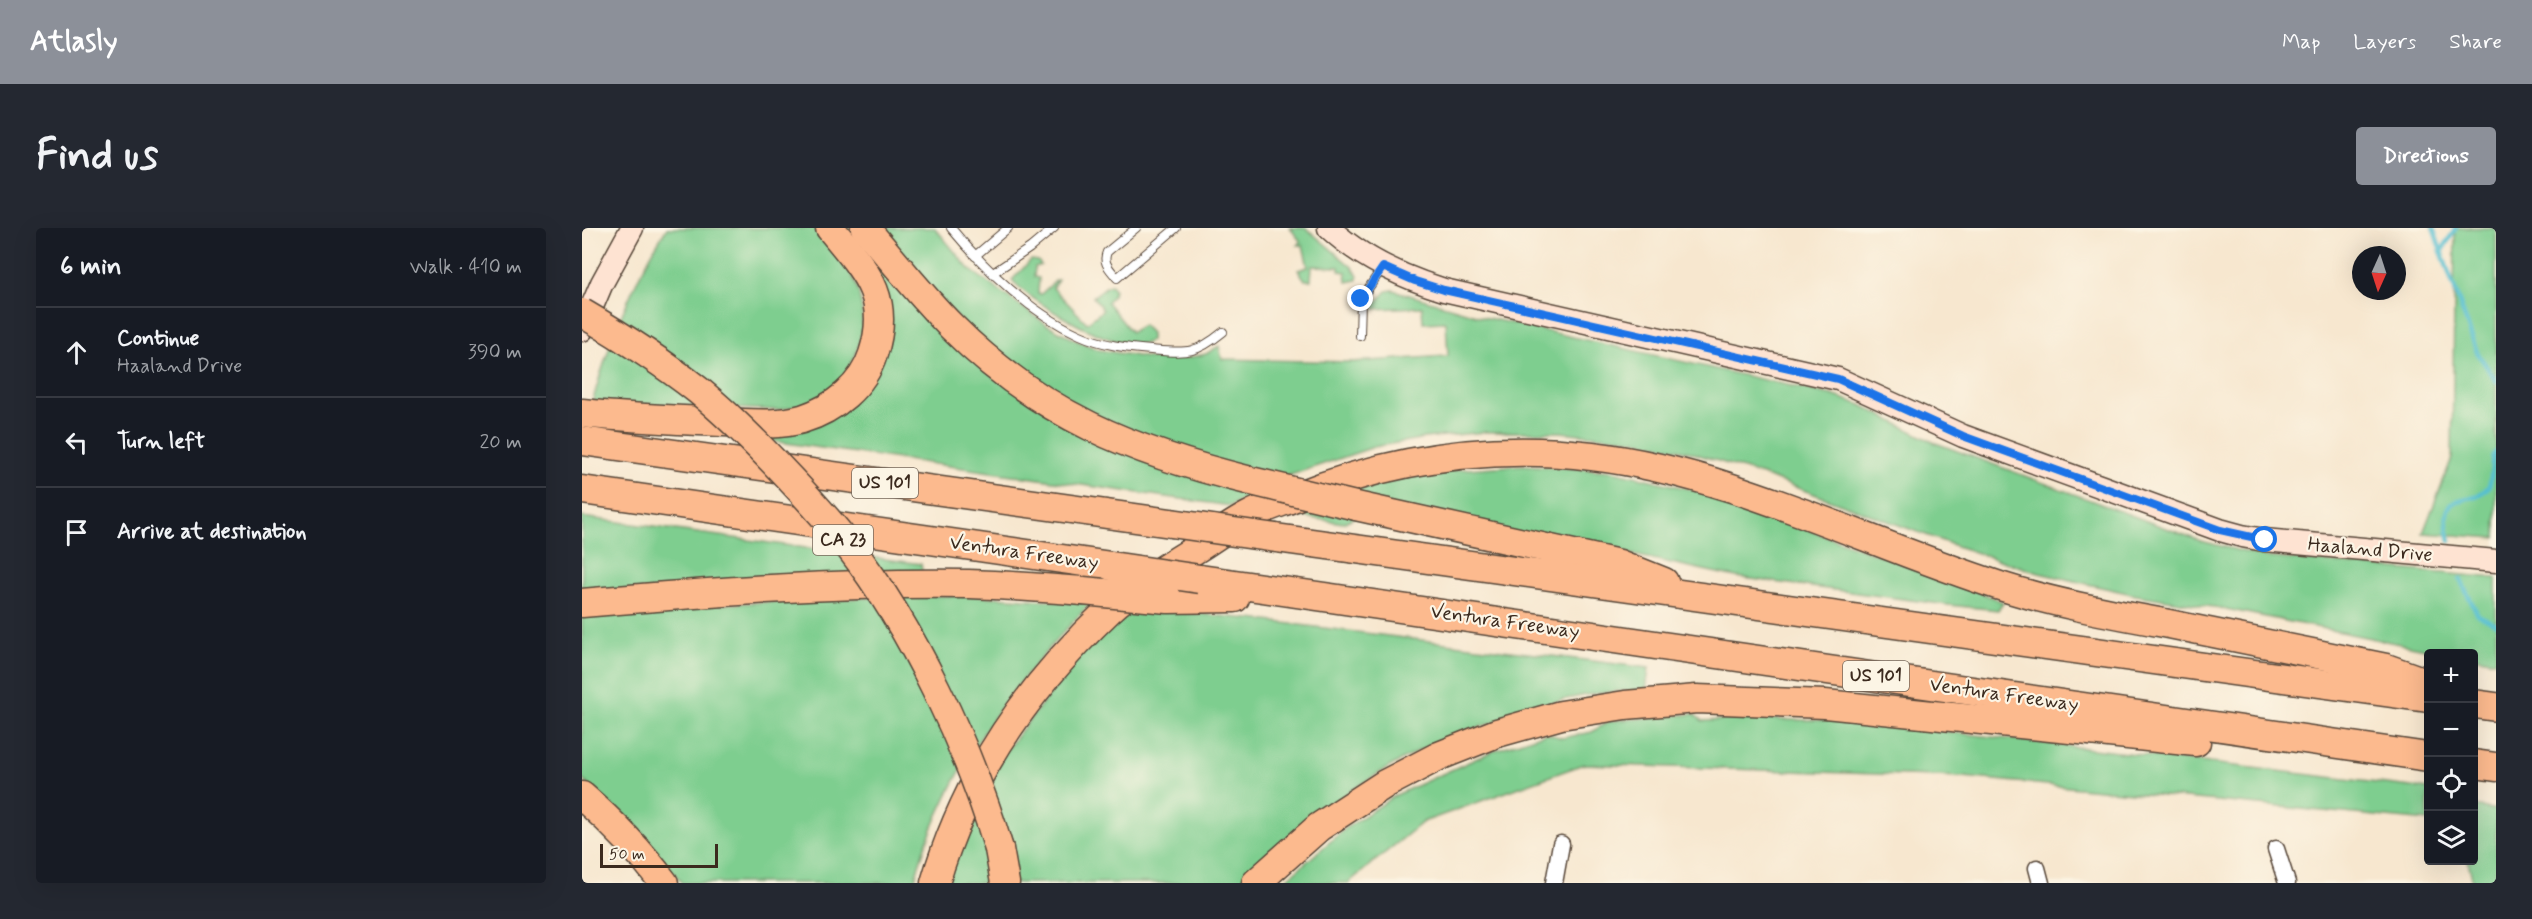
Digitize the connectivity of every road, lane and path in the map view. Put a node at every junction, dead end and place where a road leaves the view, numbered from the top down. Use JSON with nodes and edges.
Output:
{"nodes":[{"id":1,"x":632,"y":228,"type":"edge"},
{"id":2,"x":830,"y":228,"type":"edge"},
{"id":3,"x":865,"y":228,"type":"edge"},
{"id":4,"x":951,"y":228,"type":"edge"},
{"id":5,"x":1008,"y":228,"type":"edge"},
{"id":6,"x":1054,"y":228,"type":"edge"},
{"id":7,"x":1136,"y":228,"type":"edge"},
{"id":8,"x":1176,"y":228,"type":"edge"},
{"id":9,"x":1329,"y":228,"type":"edge"},
{"id":10,"x":975,"y":256,"type":"junction"},
{"id":11,"x":1383,"y":267,"type":"junction"},
{"id":12,"x":993,"y":273,"type":"junction"},
{"id":13,"x":582,"y":313,"type":"edge"},
{"id":14,"x":582,"y":330,"type":"edge"},
{"id":15,"x":1223,"y":332,"type":"dead end"},
{"id":16,"x":1360,"y":336,"type":"dead end"},
{"id":17,"x":594,"y":415,"type":"edge"},
{"id":18,"x":590,"y":442,"type":"edge"},
{"id":19,"x":584,"y":490,"type":"edge"},
{"id":20,"x":2496,"y":561,"type":"edge"},
{"id":21,"x":1324,"y":596,"type":"junction"},
{"id":22,"x":1702,"y":598,"type":"junction"},
{"id":23,"x":582,"y":603,"type":"edge"},
{"id":24,"x":2424,"y":682,"type":"edge"},
{"id":25,"x":2424,"y":697,"type":"edge"},
{"id":26,"x":2424,"y":756,"type":"edge"},
{"id":27,"x":2424,"y":765,"type":"edge"},
{"id":28,"x":2478,"y":765,"type":"edge"},
{"id":29,"x":2496,"y":767,"type":"edge"},
{"id":30,"x":2478,"y":770,"type":"edge"},
{"id":31,"x":2496,"y":772,"type":"edge"},
{"id":32,"x":582,"y":796,"type":"edge"},
{"id":33,"x":1561,"y":844,"type":"dead end"},
{"id":34,"x":2276,"y":849,"type":"dead end"},
{"id":35,"x":664,"y":883,"type":"edge"},
{"id":36,"x":935,"y":883,"type":"edge"},
{"id":37,"x":1005,"y":883,"type":"edge"},
{"id":38,"x":1256,"y":883,"type":"edge"},
{"id":39,"x":1554,"y":883,"type":"edge"},
{"id":40,"x":2287,"y":883,"type":"edge"}],
"edges":[{"from":1,"to":14,"type":"street"},
{"from":2,"to":17,"type":"highway"},
{"from":3,"to":22,"type":"highway","bridge":true},
{"from":4,"to":10,"type":"lane"},
{"from":5,"to":10,"type":"lane"},
{"from":6,"to":12,"type":"lane"},
{"from":7,"to":8,"type":"lane"},
{"from":9,"to":11,"type":"street","name":"Haaland Drive"},
{"from":10,"to":12,"type":"lane"},
{"from":11,"to":16,"type":"lane"},
{"from":11,"to":20,"type":"street","name":"Haaland Drive"},
{"from":12,"to":15,"type":"lane"},
{"from":13,"to":37,"type":"highway","number":"CA 23","bridge":true},
{"from":18,"to":22,"type":"highway","number":"US 101","bridge":true},
{"from":19,"to":21,"type":"highway","name":"Ventura Freeway","number":"US 101","bridge":true},
{"from":21,"to":23,"type":"highway","bridge":true},
{"from":21,"to":26,"type":"highway","name":"Ventura Freeway","number":"US 101"},
{"from":22,"to":25,"type":"highway","number":"US 101"},
{"from":24,"to":36,"type":"highway"},
{"from":27,"to":38,"type":"highway"},
{"from":28,"to":29,"type":"highway"},
{"from":30,"to":31,"type":"highway"},
{"from":32,"to":35,"type":"highway"},
{"from":33,"to":39,"type":"street"},
{"from":34,"to":40,"type":"street"}]}
